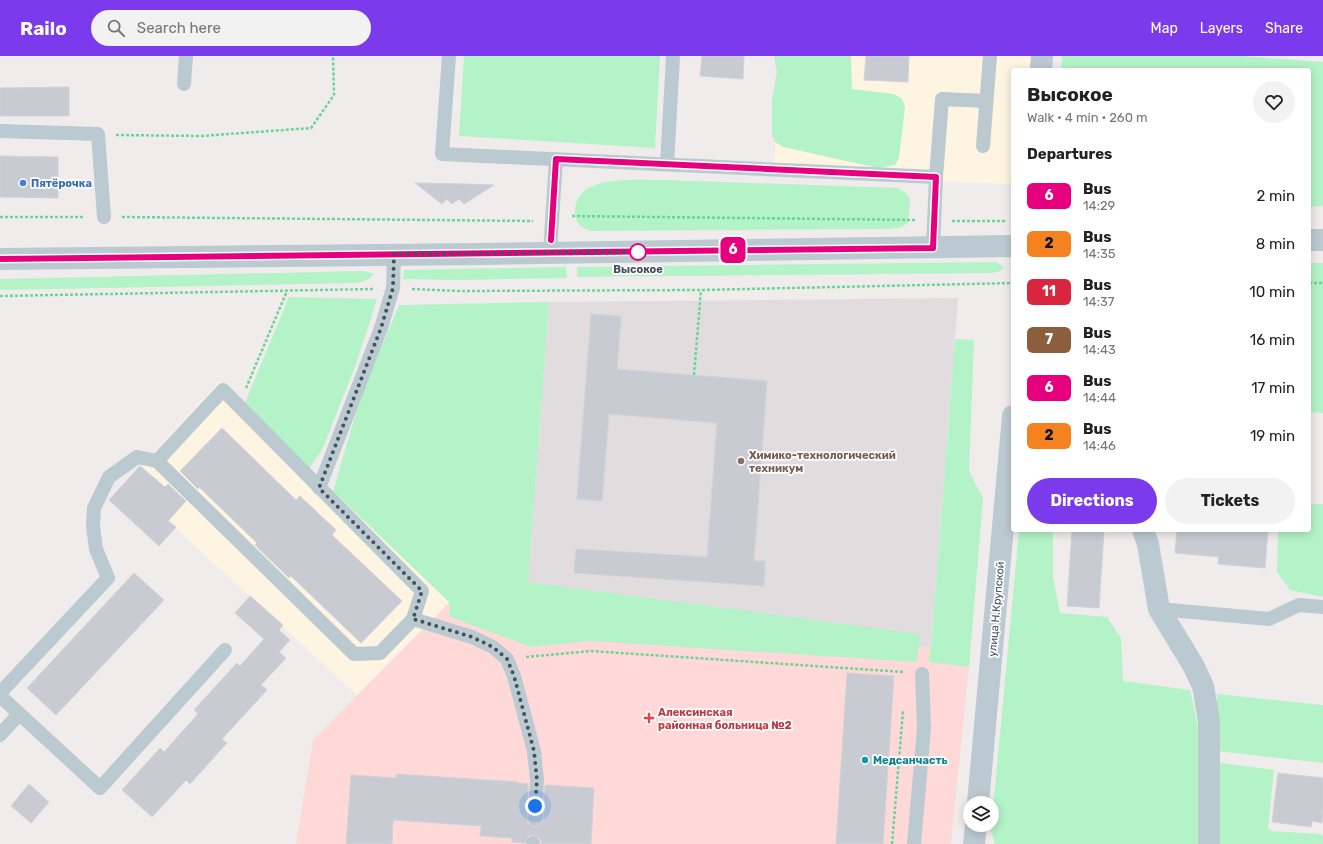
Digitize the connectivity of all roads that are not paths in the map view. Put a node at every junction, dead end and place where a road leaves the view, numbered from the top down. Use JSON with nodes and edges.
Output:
{"nodes":[{"id":1,"x":186,"y":56,"type":"edge"},
{"id":2,"x":449,"y":56,"type":"edge"},
{"id":3,"x":673,"y":56,"type":"edge"},
{"id":4,"x":990,"y":56,"type":"edge"},
{"id":5,"x":1042,"y":56,"type":"edge"},
{"id":6,"x":1041,"y":68,"type":"edge"},
{"id":7,"x":184,"y":84,"type":"dead end"},
{"id":8,"x":986,"y":101,"type":"junction"},
{"id":9,"x":0,"y":132,"type":"edge"},
{"id":10,"x":983,"y":146,"type":"dead end"},
{"id":11,"x":556,"y":159,"type":"junction"},
{"id":12,"x":667,"y":164,"type":"junction"},
{"id":13,"x":936,"y":177,"type":"junction"},
{"id":14,"x":104,"y":216,"type":"road end"},
{"id":15,"x":1311,"y":240,"type":"edge"},
{"id":16,"x":1323,"y":240,"type":"edge"},
{"id":17,"x":1011,"y":246,"type":"edge"},
{"id":18,"x":933,"y":248,"type":"junction"},
{"id":19,"x":550,"y":252,"type":"junction"},
{"id":20,"x":394,"y":254,"type":"junction"},
{"id":21,"x":0,"y":259,"type":"edge"},
{"id":22,"x":1011,"y":458,"type":"edge"},
{"id":23,"x":157,"y":461,"type":"junction"},
{"id":24,"x":1010,"y":479,"type":"edge"},
{"id":25,"x":319,"y":488,"type":"junction"},
{"id":26,"x":1144,"y":532,"type":"edge"},
{"id":27,"x":1323,"y":607,"type":"edge"},
{"id":28,"x":1159,"y":609,"type":"junction"},
{"id":29,"x":413,"y":619,"type":"junction"},
{"id":30,"x":225,"y":650,"type":"dead end"},
{"id":31,"x":922,"y":674,"type":"road end"},
{"id":32,"x":0,"y":693,"type":"edge"},
{"id":33,"x":0,"y":696,"type":"edge"},
{"id":34,"x":19,"y":714,"type":"junction"},
{"id":35,"x":0,"y":735,"type":"edge"},
{"id":36,"x":979,"y":796,"type":"edge"},
{"id":37,"x":535,"y":819,"type":"dead end"},
{"id":38,"x":975,"y":832,"type":"edge"},
{"id":39,"x":914,"y":844,"type":"edge"},
{"id":40,"x":974,"y":844,"type":"edge"},
{"id":41,"x":1209,"y":844,"type":"edge"}],
"edges":[{"from":1,"to":7,"type":"lane"},
{"from":2,"to":11,"type":"lane"},
{"from":3,"to":12,"type":"lane"},
{"from":4,"to":8,"type":"lane"},
{"from":5,"to":6,"type":"street"},
{"from":8,"to":10,"type":"lane"},
{"from":8,"to":13,"type":"lane"},
{"from":9,"to":14,"type":"lane"},
{"from":11,"to":12,"type":"lane"},
{"from":11,"to":19,"type":"lane"},
{"from":12,"to":13,"type":"lane"},
{"from":13,"to":18,"type":"lane"},
{"from":15,"to":16,"type":"street"},
{"from":17,"to":18,"type":"street"},
{"from":18,"to":19,"type":"street"},
{"from":19,"to":20,"type":"street"},
{"from":20,"to":21,"type":"street"},
{"from":20,"to":25,"type":"lane"},
{"from":22,"to":24,"type":"street","name":"улица Н.Крупской"},
{"from":23,"to":25,"type":"lane"},
{"from":23,"to":29,"type":"lane"},
{"from":23,"to":32,"type":"lane"},
{"from":24,"to":36,"type":"street","name":"улица Н.Крупской"},
{"from":25,"to":29,"type":"lane"},
{"from":26,"to":28,"type":"street"},
{"from":27,"to":28,"type":"lane"},
{"from":28,"to":41,"type":"street"},
{"from":29,"to":37,"type":"lane"},
{"from":30,"to":34,"type":"lane"},
{"from":31,"to":39,"type":"lane"},
{"from":33,"to":34,"type":"lane"},
{"from":34,"to":35,"type":"lane"},
{"from":38,"to":40,"type":"street"}]}
